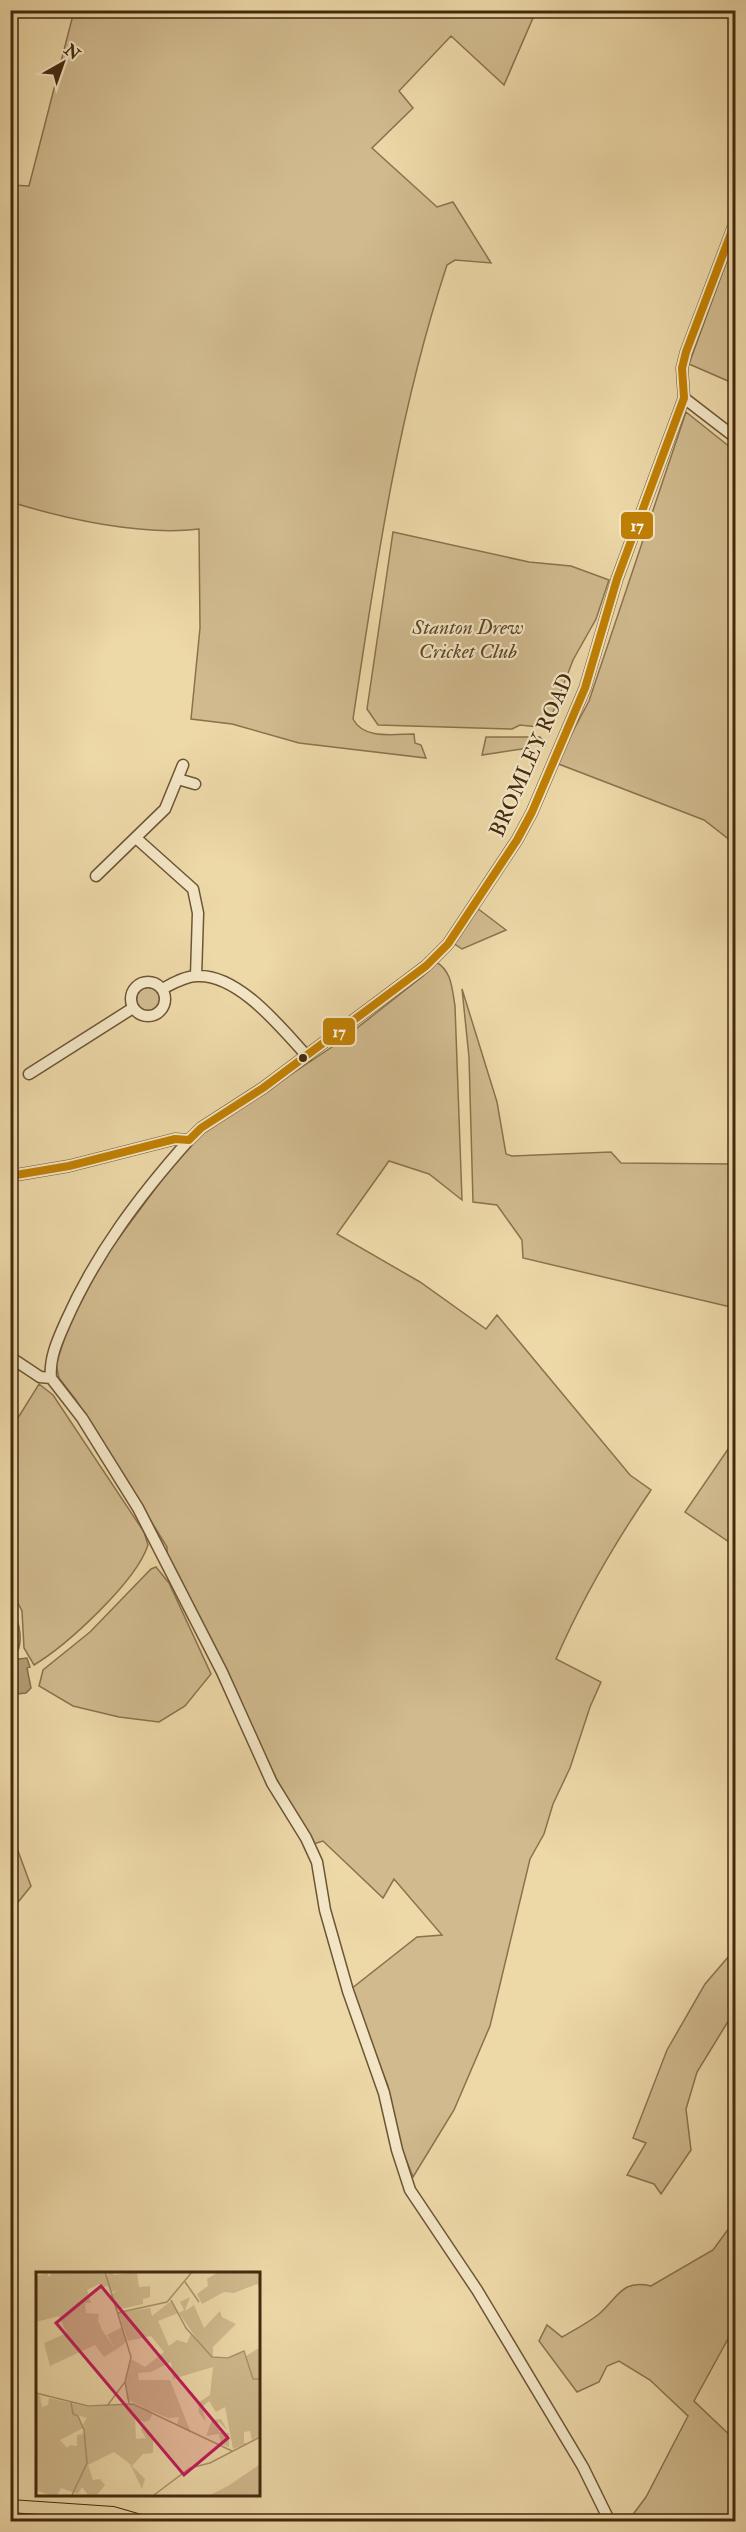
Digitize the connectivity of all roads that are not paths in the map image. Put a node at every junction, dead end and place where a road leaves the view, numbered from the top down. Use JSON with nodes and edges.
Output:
{"nodes":[{"id":1,"x":735,"y":220,"type":"edge"},
{"id":2,"x":684,"y":398,"type":"junction"},
{"id":3,"x":735,"y":438,"type":"edge"},
{"id":4,"x":183,"y":765,"type":"dead end"},
{"id":5,"x":178,"y":779,"type":"junction"},
{"id":6,"x":195,"y":784,"type":"dead end"},
{"id":7,"x":136,"y":838,"type":"junction"},
{"id":8,"x":96,"y":876,"type":"dead end"},
{"id":9,"x":196,"y":976,"type":"junction"},
{"id":10,"x":162,"y":989,"type":"junction"},
{"id":11,"x":133,"y":1008,"type":"junction"},
{"id":12,"x":307,"y":1056,"type":"junction"},
{"id":13,"x":29,"y":1074,"type":"dead end"},
{"id":14,"x":189,"y":1140,"type":"junction"},
{"id":15,"x":10,"y":1176,"type":"edge"},
{"id":16,"x":10,"y":1357,"type":"edge"},
{"id":17,"x":51,"y":1378,"type":"junction"},
{"id":18,"x":10,"y":2506,"type":"edge"},
{"id":19,"x":144,"y":2522,"type":"edge"},
{"id":20,"x":610,"y":2522,"type":"edge"}],
"edges":[{"from":1,"to":2,"type":"street"},
{"from":2,"to":3,"type":"street"},
{"from":2,"to":12,"type":"street","name":"BROMLEY ROAD"},
{"from":4,"to":5,"type":"street"},
{"from":5,"to":6,"type":"street"},
{"from":5,"to":7,"type":"street"},
{"from":7,"to":8,"type":"street"},
{"from":7,"to":9,"type":"street"},
{"from":9,"to":10,"type":"street"},
{"from":9,"to":12,"type":"street"},
{"from":10,"to":11,"type":"street"},
{"from":10,"to":11,"type":"street"},
{"from":11,"to":13,"type":"street"},
{"from":12,"to":14,"type":"street","name":"BROMLEY ROAD"},
{"from":14,"to":15,"type":"street"},
{"from":14,"to":17,"type":"street","name":"BROMLEY ROAD"},
{"from":16,"to":17,"type":"street"},
{"from":17,"to":20,"type":"street"},
{"from":18,"to":19,"type":"main road"}]}
